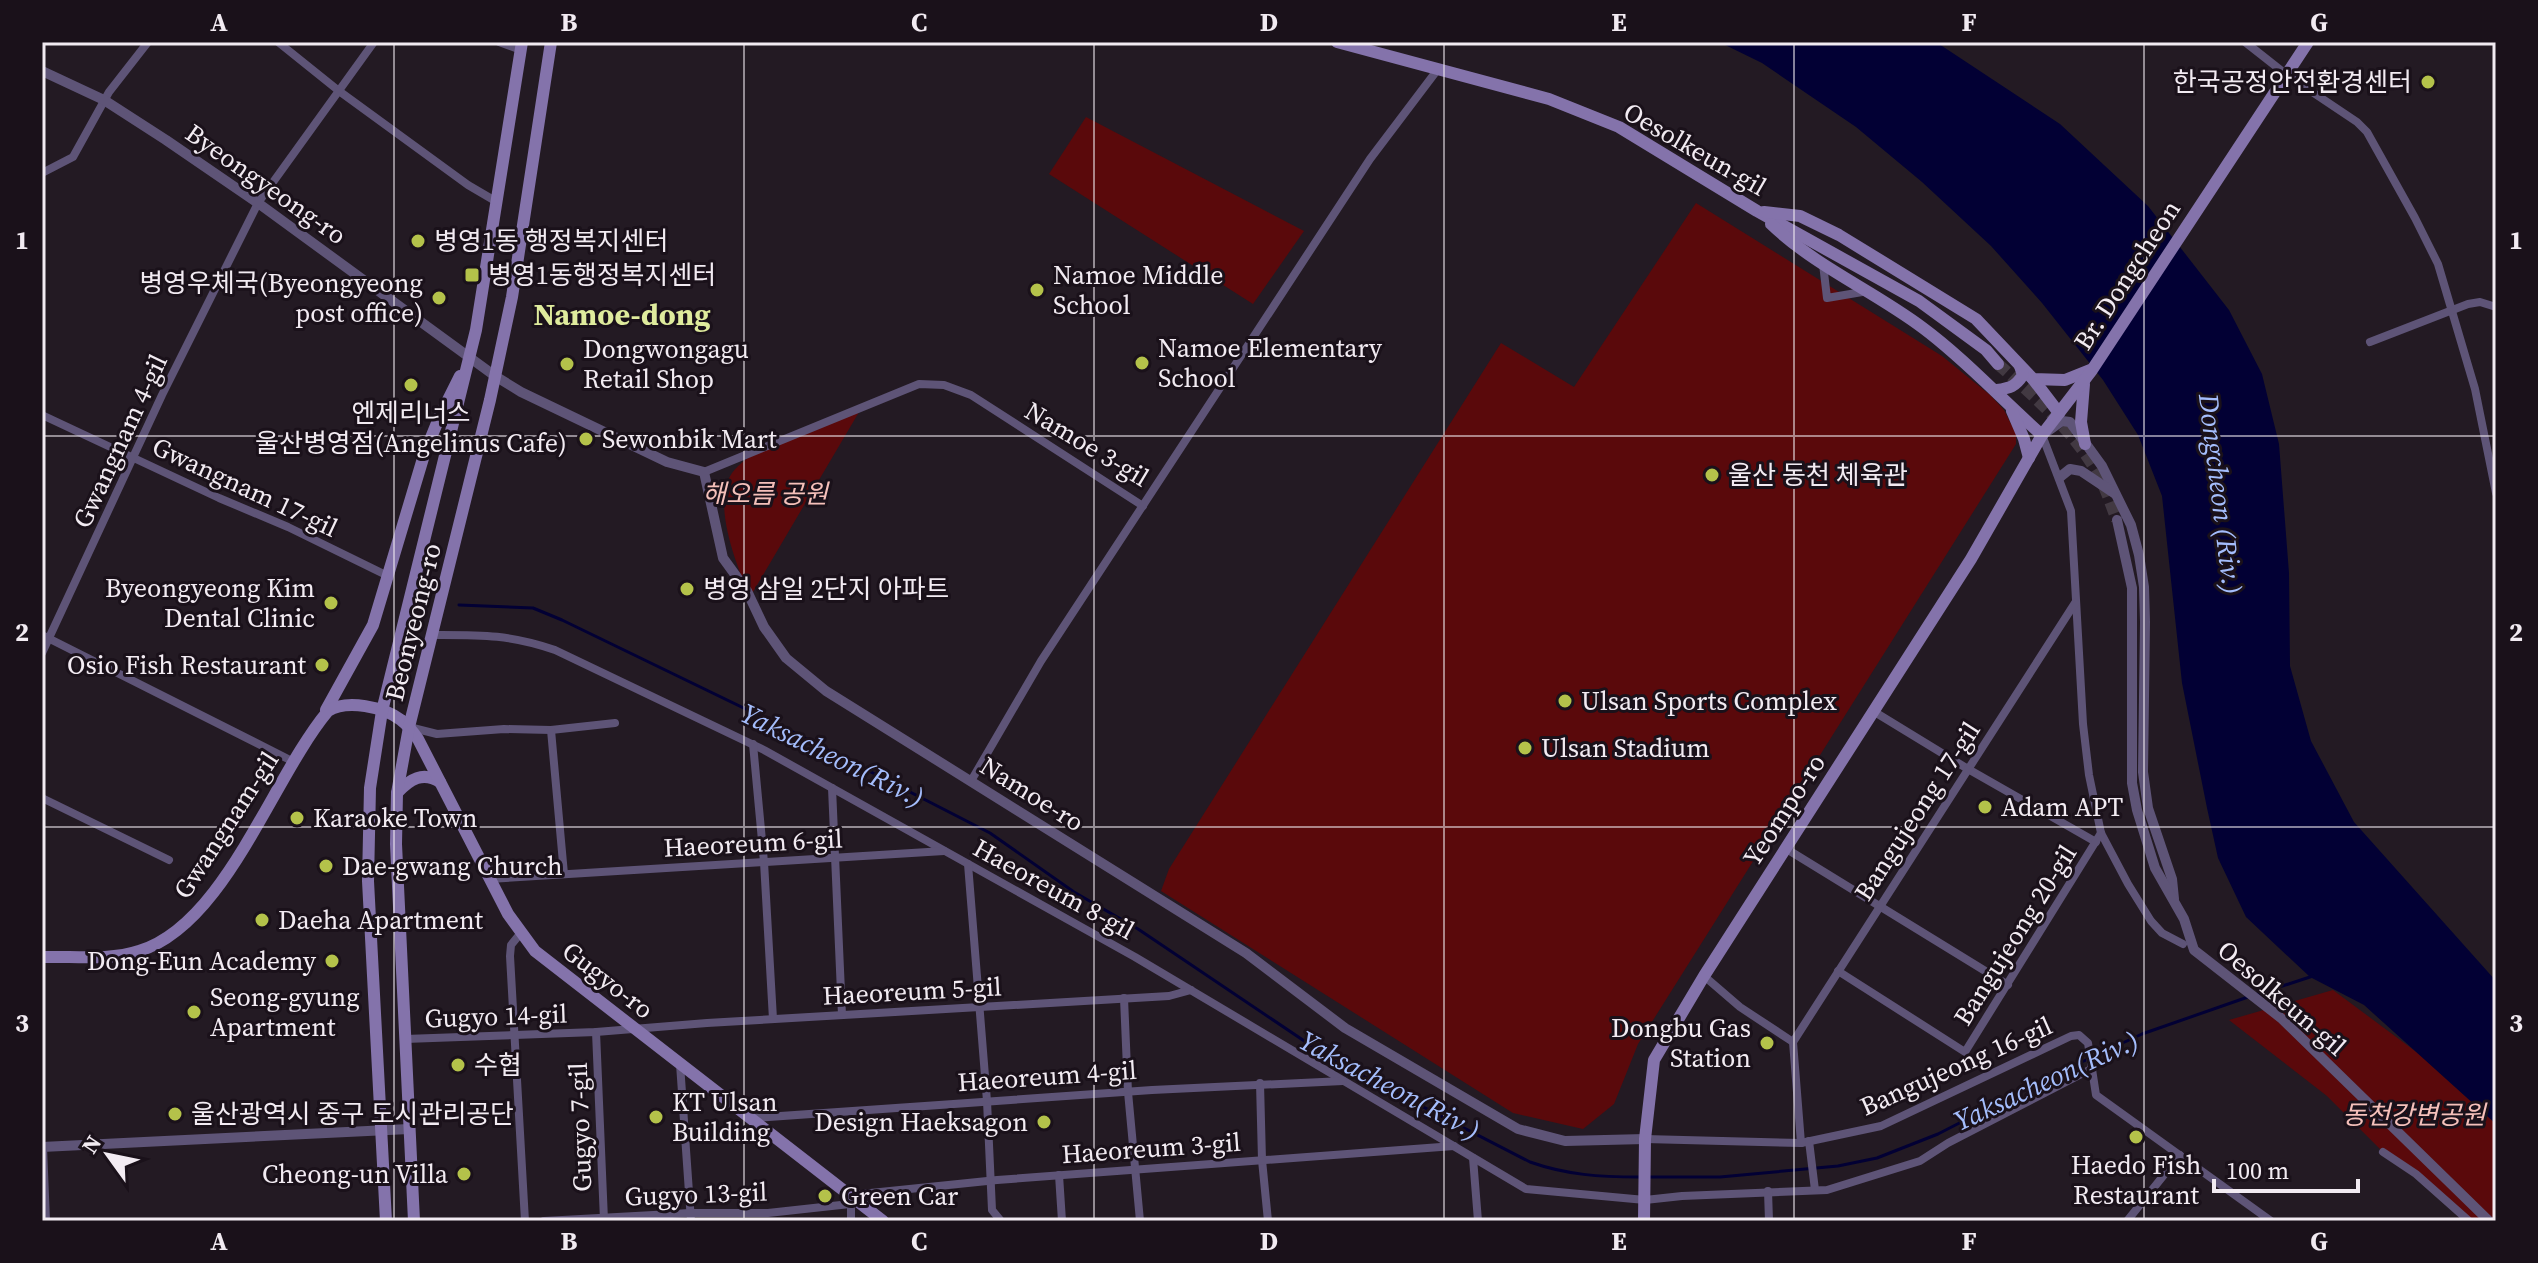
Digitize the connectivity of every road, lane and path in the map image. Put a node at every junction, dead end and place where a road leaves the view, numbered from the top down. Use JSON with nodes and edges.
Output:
{"nodes":[{"id":1,"x":148,"y":42,"type":"edge"},
{"id":2,"x":278,"y":42,"type":"edge"},
{"id":3,"x":374,"y":42,"type":"edge"},
{"id":4,"x":499,"y":42,"type":"edge"},
{"id":5,"x":551,"y":42,"type":"edge"},
{"id":6,"x":1337,"y":42,"type":"edge"},
{"id":7,"x":2245,"y":42,"type":"edge"},
{"id":8,"x":2308,"y":42,"type":"edge"},
{"id":9,"x":521,"y":46,"type":"edge"},
{"id":10,"x":1438,"y":69,"type":"junction"},
{"id":11,"x":42,"y":71,"type":"edge"},
{"id":12,"x":2287,"y":75,"type":"junction"},
{"id":13,"x":339,"y":91,"type":"junction"},
{"id":14,"x":104,"y":100,"type":"junction"},
{"id":15,"x":42,"y":173,"type":"edge"},
{"id":16,"x":497,"y":202,"type":"junction"},
{"id":17,"x":258,"y":203,"type":"junction"},
{"id":18,"x":1757,"y":211,"type":"junction"},
{"id":19,"x":1823,"y":264,"type":"junction"},
{"id":20,"x":1868,"y":291,"type":"junction"},
{"id":21,"x":2496,"y":307,"type":"edge"},
{"id":22,"x":2453,"y":308,"type":"junction"},
{"id":23,"x":2370,"y":342,"type":"dead end"},
{"id":24,"x":470,"y":359,"type":"junction"},
{"id":25,"x":1998,"y":364,"type":"tunnel mouth"},
{"id":26,"x":2020,"y":366,"type":"junction"},
{"id":27,"x":2089,"y":374,"type":"junction"},
{"id":28,"x":495,"y":376,"type":"junction"},
{"id":29,"x":2033,"y":379,"type":"junction"},
{"id":30,"x":1997,"y":390,"type":"junction"},
{"id":31,"x":2008,"y":405,"type":"junction"},
{"id":32,"x":2059,"y":413,"type":"junction"},
{"id":33,"x":42,"y":415,"type":"edge"},
{"id":34,"x":2042,"y":435,"type":"junction"},
{"id":35,"x":2085,"y":444,"type":"junction"},
{"id":36,"x":134,"y":457,"type":"junction"},
{"id":37,"x":2029,"y":458,"type":"junction"},
{"id":38,"x":704,"y":472,"type":"junction"},
{"id":39,"x":2060,"y":477,"type":"junction"},
{"id":40,"x":2496,"y":493,"type":"edge"},
{"id":41,"x":2119,"y":497,"type":"junction"},
{"id":42,"x":1143,"y":506,"type":"junction"},
{"id":43,"x":2117,"y":520,"type":"tunnel mouth"},
{"id":44,"x":388,"y":576,"type":"junction"},
{"id":45,"x":2075,"y":603,"type":"junction"},
{"id":46,"x":432,"y":635,"type":"junction"},
{"id":47,"x":46,"y":636,"type":"edge"},
{"id":48,"x":42,"y":653,"type":"edge"},
{"id":49,"x":382,"y":711,"type":"junction"},
{"id":50,"x":1873,"y":711,"type":"junction"},
{"id":51,"x":322,"y":718,"type":"junction"},
{"id":52,"x":615,"y":723,"type":"dead end"},
{"id":53,"x":409,"y":727,"type":"junction"},
{"id":54,"x":551,"y":730,"type":"junction"},
{"id":55,"x":753,"y":744,"type":"junction"},
{"id":56,"x":294,"y":762,"type":"junction"},
{"id":57,"x":1968,"y":769,"type":"junction"},
{"id":58,"x":971,"y":781,"type":"junction"},
{"id":59,"x":440,"y":782,"type":"junction"},
{"id":60,"x":832,"y":788,"type":"junction"},
{"id":61,"x":397,"y":793,"type":"junction"},
{"id":62,"x":42,"y":798,"type":"edge"},
{"id":63,"x":2099,"y":838,"type":"junction"},
{"id":64,"x":1785,"y":848,"type":"junction"},
{"id":65,"x":945,"y":851,"type":"junction"},
{"id":66,"x":833,"y":858,"type":"junction"},
{"id":67,"x":169,"y":860,"type":"dead end"},
{"id":68,"x":764,"y":862,"type":"junction"},
{"id":69,"x":968,"y":864,"type":"junction"},
{"id":70,"x":564,"y":874,"type":"junction"},
{"id":71,"x":489,"y":879,"type":"junction"},
{"id":72,"x":2174,"y":899,"type":"junction"},
{"id":73,"x":1881,"y":905,"type":"junction"},
{"id":74,"x":520,"y":934,"type":"junction"},
{"id":75,"x":2183,"y":944,"type":"dead end"},
{"id":76,"x":42,"y":957,"type":"edge"},
{"id":77,"x":1838,"y":971,"type":"junction"},
{"id":78,"x":1704,"y":976,"type":"junction"},
{"id":79,"x":2008,"y":985,"type":"junction"},
{"id":80,"x":1191,"y":990,"type":"junction"},
{"id":81,"x":1124,"y":998,"type":"junction"},
{"id":82,"x":979,"y":1007,"type":"junction"},
{"id":83,"x":842,"y":1015,"type":"junction"},
{"id":84,"x":773,"y":1019,"type":"junction"},
{"id":85,"x":636,"y":1030,"type":"junction"},
{"id":86,"x":596,"y":1032,"type":"junction"},
{"id":87,"x":515,"y":1035,"type":"junction"},
{"id":88,"x":405,"y":1039,"type":"junction"},
{"id":89,"x":1793,"y":1042,"type":"junction"},
{"id":90,"x":680,"y":1063,"type":"junction"},
{"id":91,"x":2093,"y":1068,"type":"junction"},
{"id":92,"x":1344,"y":1081,"type":"junction"},
{"id":93,"x":1260,"y":1083,"type":"junction"},
{"id":94,"x":1128,"y":1092,"type":"junction"},
{"id":95,"x":987,"y":1101,"type":"junction"},
{"id":96,"x":753,"y":1118,"type":"junction"},
{"id":97,"x":409,"y":1129,"type":"junction"},
{"id":98,"x":381,"y":1131,"type":"junction"},
{"id":99,"x":1645,"y":1139,"type":"junction"},
{"id":100,"x":1805,"y":1142,"type":"junction"},
{"id":101,"x":1454,"y":1146,"type":"junction"},
{"id":102,"x":42,"y":1147,"type":"edge"},
{"id":103,"x":2383,"y":1152,"type":"dead end"},
{"id":104,"x":2180,"y":1155,"type":"junction"},
{"id":105,"x":1473,"y":1158,"type":"junction"},
{"id":106,"x":1262,"y":1160,"type":"junction"},
{"id":107,"x":1136,"y":1170,"type":"junction"},
{"id":108,"x":1059,"y":1175,"type":"junction"},
{"id":109,"x":992,"y":1181,"type":"junction"},
{"id":110,"x":1815,"y":1190,"type":"junction"},
{"id":111,"x":1768,"y":1191,"type":"junction"},
{"id":112,"x":851,"y":1200,"type":"junction"},
{"id":113,"x":1645,"y":1200,"type":"junction"},
{"id":114,"x":691,"y":1217,"type":"edge"},
{"id":115,"x":768,"y":1217,"type":"edge"},
{"id":116,"x":604,"y":1220,"type":"edge"},
{"id":117,"x":46,"y":1221,"type":"edge"},
{"id":118,"x":386,"y":1221,"type":"edge"},
{"id":119,"x":414,"y":1221,"type":"edge"},
{"id":120,"x":525,"y":1221,"type":"edge"},
{"id":121,"x":544,"y":1221,"type":"edge"},
{"id":122,"x":851,"y":1221,"type":"edge"},
{"id":123,"x":883,"y":1221,"type":"edge"},
{"id":124,"x":1001,"y":1221,"type":"edge"},
{"id":125,"x":1062,"y":1221,"type":"edge"},
{"id":126,"x":1140,"y":1221,"type":"edge"},
{"id":127,"x":1268,"y":1221,"type":"edge"},
{"id":128,"x":1478,"y":1221,"type":"edge"},
{"id":129,"x":1644,"y":1221,"type":"edge"},
{"id":130,"x":1769,"y":1221,"type":"edge"},
{"id":131,"x":2127,"y":1221,"type":"edge"},
{"id":132,"x":2271,"y":1221,"type":"edge"},
{"id":133,"x":2469,"y":1221,"type":"edge"},
{"id":134,"x":2489,"y":1221,"type":"edge"}],
"edges":[{"from":1,"to":14,"type":"street"},
{"from":2,"to":13,"type":"street"},
{"from":3,"to":13,"type":"street","name":"Gwangnam 4-gil"},
{"from":4,"to":9,"type":"street"},
{"from":5,"to":28,"type":"main road","name":"Beonyeong-ro"},
{"from":6,"to":10,"type":"main road","name":"Oesolkeun-gil"},
{"from":7,"to":12,"type":"street"},
{"from":8,"to":12,"type":"main road"},
{"from":9,"to":16,"type":"main road","name":"Beonyeong-ro"},
{"from":10,"to":18,"type":"main road","name":"Oesolkeun-gil"},
{"from":10,"to":42,"type":"street","name":"Namoe 3-gil"},
{"from":11,"to":14,"type":"street","name":"Byeongyeong-ro"},
{"from":12,"to":22,"type":"street"},
{"from":12,"to":27,"type":"main road","name":"Br. Dongcheon"},
{"from":13,"to":16,"type":"street"},
{"from":13,"to":17,"type":"street","name":"Gwangnam 4-gil"},
{"from":14,"to":15,"type":"street"},
{"from":14,"to":17,"type":"street","name":"Byeongyeong-ro"},
{"from":16,"to":24,"type":"main road","name":"Beonyeong-ro"},
{"from":17,"to":24,"type":"street","name":"Byeongyeong-ro"},
{"from":17,"to":36,"type":"street","name":"Gwangnam 4-gil"},
{"from":18,"to":19,"type":"main road"},
{"from":18,"to":25,"type":"main road","name":"Oesolkeun-gil"},
{"from":18,"to":26,"type":"main road"},
{"from":19,"to":20,"type":"main road"},
{"from":19,"to":20,"type":"street"},
{"from":20,"to":30,"type":"main road"},
{"from":21,"to":22,"type":"street"},
{"from":22,"to":23,"type":"street"},
{"from":22,"to":40,"type":"street"},
{"from":24,"to":28,"type":"street","name":"Byeongyeong-ro"},
{"from":24,"to":44,"type":"main road","name":"Gwangnam-gil"},
{"from":24,"to":49,"type":"main road","name":"Beonyeong-ro"},
{"from":26,"to":29,"type":"main road"},
{"from":26,"to":30,"type":"main road"},
{"from":27,"to":29,"type":"main road"},
{"from":27,"to":32,"type":"main road","name":"Yeompo-ro"},
{"from":27,"to":35,"type":"main road"},
{"from":28,"to":38,"type":"street"},
{"from":28,"to":46,"type":"main road","name":"Beonyeong-ro"},
{"from":29,"to":32,"type":"main road"},
{"from":30,"to":31,"type":"main road"},
{"from":31,"to":34,"type":"main road"},
{"from":31,"to":37,"type":"main road"},
{"from":32,"to":34,"type":"main road","name":"Yeompo-ro"},
{"from":33,"to":36,"type":"street","name":"Gwangnam 17-gil"},
{"from":34,"to":35,"type":"street"},
{"from":34,"to":37,"type":"main road","name":"Yeompo-ro"},
{"from":34,"to":39,"type":"street","name":"Bangujeong 20-gil"},
{"from":35,"to":41,"type":"street"},
{"from":36,"to":44,"type":"street","name":"Gwangnam 17-gil"},
{"from":36,"to":47,"type":"street","name":"Gwangnam 4-gil"},
{"from":37,"to":50,"type":"main road","name":"Yeompo-ro"},
{"from":38,"to":42,"type":"street","name":"Namoe 3-gil"},
{"from":38,"to":58,"type":"street","name":"Namoe-ro"},
{"from":39,"to":41,"type":"street"},
{"from":39,"to":45,"type":"street","name":"Bangujeong 20-gil"},
{"from":41,"to":72,"type":"street"},
{"from":42,"to":58,"type":"street"},
{"from":43,"to":72,"type":"street","name":"Oesolkeun-gil"},
{"from":44,"to":51,"type":"main road","name":"Gwangnam-gil"},
{"from":45,"to":57,"type":"street","name":"Bangujeong 17-gil"},
{"from":45,"to":63,"type":"street","name":"Bangujeong 20-gil"},
{"from":46,"to":53,"type":"main road","name":"Beonyeong-ro"},
{"from":46,"to":55,"type":"street","name":"Haeoreum 8-gil"},
{"from":47,"to":48,"type":"street","name":"Gwangnam 4-gil"},
{"from":47,"to":56,"type":"street"},
{"from":49,"to":51,"type":"main road"},
{"from":49,"to":53,"type":"main road","name":"Gugyo-ro"},
{"from":49,"to":98,"type":"main road","name":"Beonyeong-ro"},
{"from":50,"to":57,"type":"street"},
{"from":50,"to":64,"type":"main road","name":"Yeompo-ro"},
{"from":51,"to":56,"type":"main road","name":"Gwangnam-gil"},
{"from":52,"to":54,"type":"street"},
{"from":53,"to":54,"type":"street"},
{"from":53,"to":59,"type":"main road","name":"Gugyo-ro"},
{"from":53,"to":61,"type":"main road","name":"Beonyeong-ro"},
{"from":54,"to":70,"type":"street"},
{"from":55,"to":60,"type":"street","name":"Haeoreum 8-gil"},
{"from":55,"to":68,"type":"street"},
{"from":56,"to":76,"type":"main road","name":"Gwangnam-gil"},
{"from":57,"to":63,"type":"street"},
{"from":57,"to":73,"type":"street","name":"Bangujeong 17-gil"},
{"from":58,"to":99,"type":"street","name":"Namoe-ro"},
{"from":59,"to":61,"type":"main road"},
{"from":59,"to":71,"type":"main road","name":"Gugyo-ro"},
{"from":60,"to":65,"type":"street","name":"Haeoreum 8-gil"},
{"from":60,"to":66,"type":"street"},
{"from":61,"to":88,"type":"main road","name":"Beonyeong-ro"},
{"from":62,"to":67,"type":"street"},
{"from":63,"to":75,"type":"street","name":"Bangujeong 20-gil"},
{"from":63,"to":79,"type":"street","name":"Bangujeong 20-gil"},
{"from":64,"to":73,"type":"street"},
{"from":64,"to":78,"type":"main road","name":"Yeompo-ro"},
{"from":65,"to":66,"type":"street","name":"Haeoreum 6-gil"},
{"from":65,"to":69,"type":"street","name":"Haeoreum 8-gil"},
{"from":66,"to":68,"type":"street","name":"Haeoreum 6-gil"},
{"from":66,"to":83,"type":"street"},
{"from":68,"to":70,"type":"street","name":"Haeoreum 6-gil"},
{"from":68,"to":84,"type":"street"},
{"from":69,"to":80,"type":"street","name":"Haeoreum 8-gil"},
{"from":69,"to":82,"type":"street"},
{"from":70,"to":71,"type":"street","name":"Haeoreum 6-gil"},
{"from":71,"to":74,"type":"main road","name":"Gugyo-ro"},
{"from":72,"to":134,"type":"street","name":"Oesolkeun-gil"},
{"from":73,"to":77,"type":"street","name":"Bangujeong 17-gil"},
{"from":73,"to":79,"type":"street"},
{"from":74,"to":85,"type":"main road","name":"Gugyo-ro"},
{"from":74,"to":87,"type":"street"},
{"from":77,"to":79,"type":"street","name":"Bangujeong 20-gil"},
{"from":77,"to":89,"type":"street","name":"Bangujeong 17-gil"},
{"from":78,"to":89,"type":"street"},
{"from":78,"to":99,"type":"main road","name":"Yeompo-ro"},
{"from":80,"to":81,"type":"street","name":"Haeoreum 5-gil"},
{"from":80,"to":92,"type":"street","name":"Haeoreum 8-gil"},
{"from":81,"to":82,"type":"street","name":"Haeoreum 5-gil"},
{"from":81,"to":94,"type":"street"},
{"from":82,"to":83,"type":"street","name":"Haeoreum 5-gil"},
{"from":82,"to":95,"type":"street"},
{"from":83,"to":84,"type":"street","name":"Haeoreum 5-gil"},
{"from":84,"to":85,"type":"street","name":"Haeoreum 5-gil"},
{"from":85,"to":86,"type":"street","name":"Gugyo 14-gil"},
{"from":85,"to":90,"type":"main road","name":"Gugyo-ro"},
{"from":86,"to":87,"type":"street","name":"Gugyo 14-gil"},
{"from":86,"to":116,"type":"street","name":"Gugyo 7-gil"},
{"from":87,"to":88,"type":"street","name":"Gugyo 14-gil"},
{"from":87,"to":120,"type":"street"},
{"from":88,"to":97,"type":"main road","name":"Beonyeong-ro"},
{"from":89,"to":100,"type":"street"},
{"from":90,"to":96,"type":"main road","name":"Gugyo-ro"},
{"from":90,"to":114,"type":"street"},
{"from":91,"to":100,"type":"street","name":"Bangujeong 16-gil"},
{"from":91,"to":104,"type":"street"},
{"from":91,"to":110,"type":"street"},
{"from":92,"to":93,"type":"street","name":"Haeoreum 4-gil"},
{"from":92,"to":101,"type":"street","name":"Haeoreum 8-gil"},
{"from":93,"to":94,"type":"street","name":"Haeoreum 4-gil"},
{"from":93,"to":106,"type":"street"},
{"from":94,"to":95,"type":"street","name":"Haeoreum 4-gil"},
{"from":94,"to":107,"type":"street"},
{"from":95,"to":96,"type":"street","name":"Haeoreum 4-gil"},
{"from":95,"to":109,"type":"street"},
{"from":96,"to":112,"type":"main road","name":"Gugyo-ro"},
{"from":97,"to":98,"type":"street"},
{"from":97,"to":119,"type":"main road","name":"Beonyeong-ro"},
{"from":98,"to":102,"type":"street"},
{"from":98,"to":118,"type":"main road","name":"Beonyeong-ro"},
{"from":99,"to":100,"type":"street","name":"Bangujeong 16-gil"},
{"from":99,"to":113,"type":"main road","name":"Yeompo-ro"},
{"from":100,"to":110,"type":"street"},
{"from":101,"to":105,"type":"street","name":"Haeoreum 8-gil"},
{"from":101,"to":106,"type":"street","name":"Haeoreum 3-gil"},
{"from":102,"to":117,"type":"street"},
{"from":103,"to":133,"type":"street"},
{"from":104,"to":131,"type":"street"},
{"from":104,"to":132,"type":"street"},
{"from":105,"to":113,"type":"street","name":"Haeoreum 8-gil"},
{"from":105,"to":128,"type":"street"},
{"from":106,"to":107,"type":"street","name":"Haeoreum 3-gil"},
{"from":106,"to":127,"type":"street"},
{"from":107,"to":108,"type":"street","name":"Haeoreum 3-gil"},
{"from":107,"to":126,"type":"street"},
{"from":108,"to":109,"type":"street","name":"Haeoreum 3-gil"},
{"from":108,"to":125,"type":"street"},
{"from":109,"to":112,"type":"street","name":"Haeoreum 3-gil"},
{"from":109,"to":124,"type":"street"},
{"from":110,"to":111,"type":"street"},
{"from":111,"to":113,"type":"street"},
{"from":111,"to":130,"type":"street"},
{"from":112,"to":115,"type":"street","name":"Gugyo 13-gil"},
{"from":112,"to":122,"type":"street"},
{"from":112,"to":123,"type":"main road","name":"Gugyo-ro"},
{"from":113,"to":129,"type":"main road","name":"Yeompo-ro"},
{"from":114,"to":115,"type":"street","name":"Gugyo 13-gil"},
{"from":114,"to":116,"type":"street","name":"Gugyo 13-gil"},
{"from":116,"to":121,"type":"street","name":"Gugyo 13-gil"}]}
